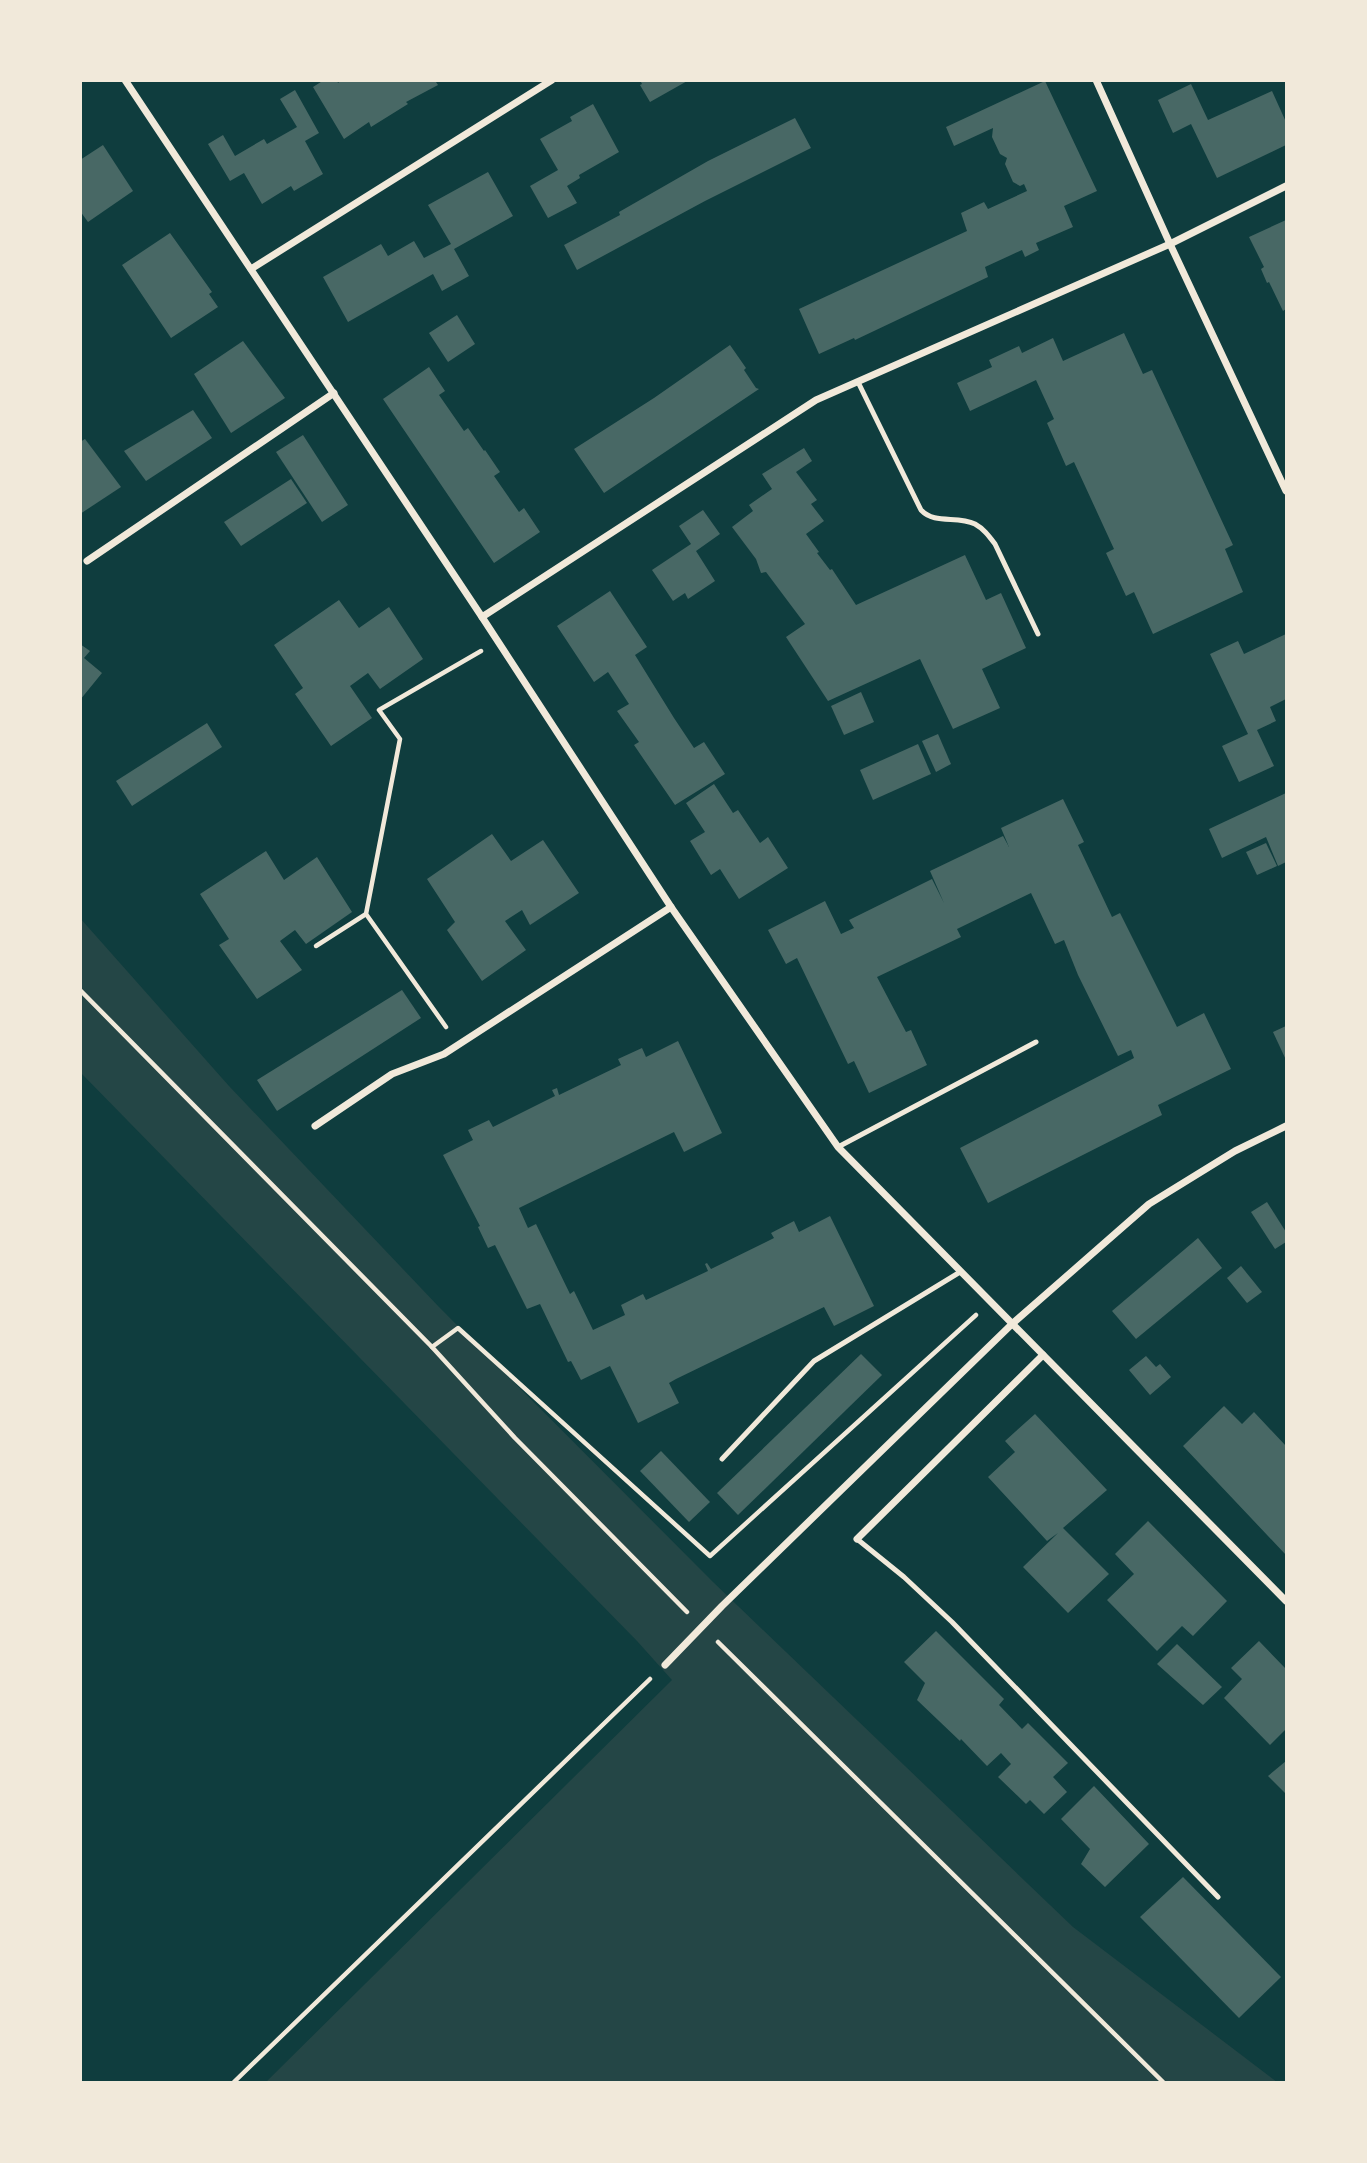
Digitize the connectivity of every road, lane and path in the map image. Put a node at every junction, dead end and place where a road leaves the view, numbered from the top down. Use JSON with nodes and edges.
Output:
{"nodes":[{"id":1,"x":125,"y":80,"type":"edge"},
{"id":2,"x":552,"y":80,"type":"edge"},
{"id":3,"x":1096,"y":80,"type":"edge"},
{"id":4,"x":1286,"y":186,"type":"edge"},
{"id":5,"x":1170,"y":244,"type":"junction"},
{"id":6,"x":251,"y":269,"type":"junction"},
{"id":7,"x":858,"y":382,"type":"junction"},
{"id":8,"x":334,"y":393,"type":"junction"},
{"id":9,"x":1286,"y":491,"type":"edge"},
{"id":10,"x":87,"y":561,"type":"dead end"},
{"id":11,"x":482,"y":617,"type":"junction"},
{"id":12,"x":1038,"y":634,"type":"dead end"},
{"id":13,"x":498,"y":640,"type":"junction"},
{"id":14,"x":671,"y":907,"type":"junction"},
{"id":15,"x":366,"y":914,"type":"junction"},
{"id":16,"x":316,"y":946,"type":"dead end"},
{"id":17,"x":80,"y":990,"type":"edge"},
{"id":18,"x":1035,"y":1042,"type":"dead end"},
{"id":19,"x":459,"y":1045,"type":"junction"},
{"id":20,"x":315,"y":1126,"type":"dead end"},
{"id":21,"x":1286,"y":1126,"type":"edge"},
{"id":22,"x":838,"y":1147,"type":"junction"},
{"id":23,"x":960,"y":1272,"type":"junction"},
{"id":24,"x":989,"y":1302,"type":"junction"},
{"id":25,"x":1012,"y":1324,"type":"junction"},
{"id":26,"x":432,"y":1347,"type":"junction"},
{"id":27,"x":1043,"y":1355,"type":"junction"},
{"id":28,"x":722,"y":1459,"type":"dead end"},
{"id":29,"x":857,"y":1539,"type":"joint"},
{"id":30,"x":1286,"y":1601,"type":"edge"},
{"id":31,"x":690,"y":1615,"type":"dead end"},
{"id":32,"x":719,"y":1643,"type":"dead end"},
{"id":33,"x":665,"y":1665,"type":"joint"},
{"id":34,"x":1218,"y":1896,"type":"dead end"},
{"id":35,"x":234,"y":2082,"type":"edge"},
{"id":36,"x":1163,"y":2082,"type":"edge"}],
"edges":[{"from":1,"to":6,"type":"street"},
{"from":2,"to":6,"type":"street"},
{"from":3,"to":5,"type":"street"},
{"from":4,"to":5,"type":"street"},
{"from":5,"to":7,"type":"street"},
{"from":5,"to":9,"type":"street"},
{"from":6,"to":8,"type":"street"},
{"from":7,"to":11,"type":"street"},
{"from":7,"to":12,"type":"lane"},
{"from":8,"to":10,"type":"street"},
{"from":8,"to":11,"type":"street"},
{"from":11,"to":13,"type":"street"},
{"from":13,"to":14,"type":"street"},
{"from":13,"to":15,"type":"path"},
{"from":14,"to":19,"type":"street"},
{"from":14,"to":22,"type":"street"},
{"from":15,"to":16,"type":"path"},
{"from":15,"to":19,"type":"path"},
{"from":17,"to":26,"type":"path"},
{"from":18,"to":22,"type":"lane"},
{"from":19,"to":20,"type":"street"},
{"from":21,"to":25,"type":"street"},
{"from":22,"to":23,"type":"street"},
{"from":23,"to":24,"type":"street"},
{"from":23,"to":28,"type":"lane"},
{"from":24,"to":25,"type":"street"},
{"from":24,"to":26,"type":"path"},
{"from":25,"to":27,"type":"street"},
{"from":25,"to":33,"type":"street"},
{"from":26,"to":31,"type":"path"},
{"from":27,"to":29,"type":"street"},
{"from":27,"to":30,"type":"street"},
{"from":29,"to":34,"type":"lane"},
{"from":32,"to":36,"type":"path"},
{"from":33,"to":35,"type":"path"}]}
